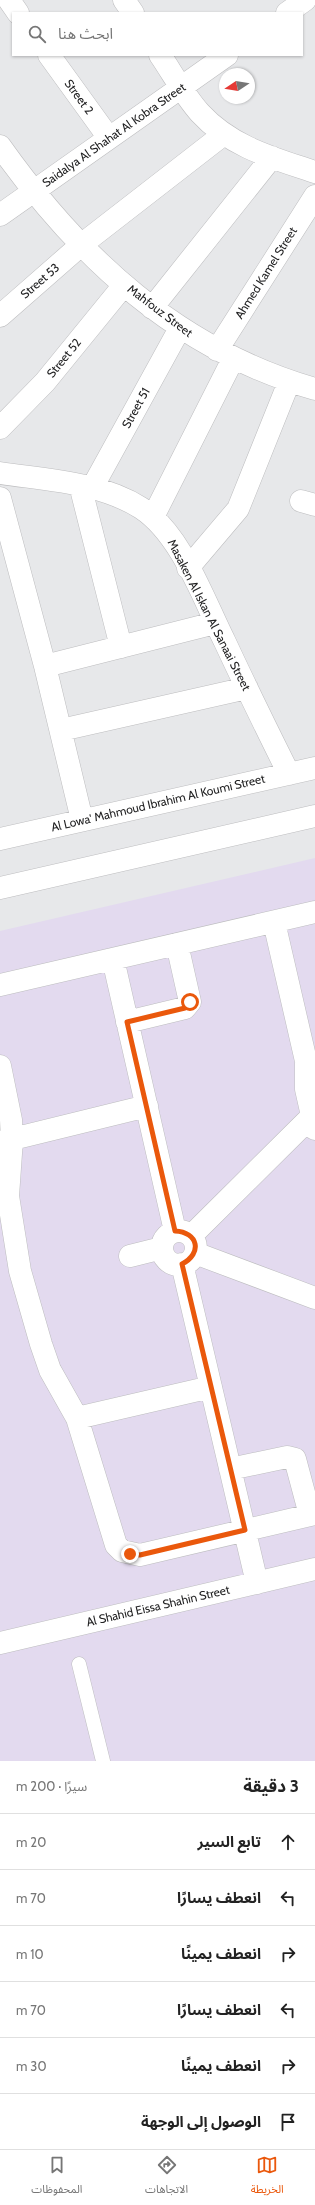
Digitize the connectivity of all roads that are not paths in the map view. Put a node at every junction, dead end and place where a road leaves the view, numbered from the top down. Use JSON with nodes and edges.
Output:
{"nodes":[{"id":1,"x":9,"y":0,"type":"edge"},
{"id":2,"x":124,"y":0,"type":"edge"},
{"id":3,"x":305,"y":0,"type":"edge"},
{"id":4,"x":17,"y":12,"type":"edge"},
{"id":5,"x":132,"y":12,"type":"edge"},
{"id":6,"x":288,"y":12,"type":"edge"},
{"id":7,"x":50,"y":56,"type":"edge"},
{"id":8,"x":161,"y":56,"type":"edge"},
{"id":9,"x":226,"y":56,"type":"edge"},
{"id":10,"x":181,"y":87,"type":"junction"},
{"id":11,"x":224,"y":134,"type":"junction"},
{"id":12,"x":109,"y":138,"type":"junction"},
{"id":13,"x":0,"y":146,"type":"edge"},
{"id":14,"x":272,"y":157,"type":"junction"},
{"id":15,"x":315,"y":172,"type":"edge"},
{"id":16,"x":32,"y":192,"type":"junction"},
{"id":17,"x":315,"y":196,"type":"edge"},
{"id":18,"x":0,"y":215,"type":"edge"},
{"id":19,"x":80,"y":245,"type":"junction"},
{"id":20,"x":124,"y":285,"type":"junction"},
{"id":21,"x":152,"y":308,"type":"junction"},
{"id":22,"x":0,"y":316,"type":"edge"},
{"id":23,"x":180,"y":328,"type":"junction"},
{"id":24,"x":225,"y":355,"type":"junction"},
{"id":25,"x":289,"y":382,"type":"junction"},
{"id":26,"x":315,"y":389,"type":"edge"},
{"id":27,"x":0,"y":428,"type":"edge"},
{"id":28,"x":0,"y":474,"type":"edge"},
{"id":29,"x":86,"y":487,"type":"junction"},
{"id":30,"x":0,"y":498,"type":"edge"},
{"id":31,"x":153,"y":518,"type":"junction"},
{"id":32,"x":188,"y":568,"type":"junction"},
{"id":33,"x":215,"y":623,"type":"junction"},
{"id":34,"x":121,"y":647,"type":"junction"},
{"id":35,"x":46,"y":666,"type":"junction"},
{"id":36,"x":247,"y":688,"type":"junction"},
{"id":37,"x":61,"y":730,"type":"junction"},
{"id":38,"x":315,"y":768,"type":"edge"},
{"id":39,"x":289,"y":774,"type":"junction"},
{"id":40,"x":315,"y":816,"type":"edge"},
{"id":41,"x":82,"y":820,"type":"junction"},
{"id":42,"x":0,"y":839,"type":"edge"},
{"id":43,"x":0,"y":888,"type":"edge"},
{"id":44,"x":315,"y":912,"type":"edge"},
{"id":45,"x":274,"y":922,"type":"junction"},
{"id":46,"x":177,"y":944,"type":"junction"},
{"id":47,"x":113,"y":959,"type":"junction"},
{"id":48,"x":0,"y":985,"type":"edge"},
{"id":49,"x":127,"y":1022,"type":"junction"},
{"id":50,"x":311,"y":1060,"type":"edge"},
{"id":51,"x":0,"y":1066,"type":"edge"},
{"id":52,"x":147,"y":1106,"type":"junction"},
{"id":53,"x":314,"y":1123,"type":"edge"},
{"id":54,"x":6,"y":1140,"type":"edge"},
{"id":55,"x":4,"y":1197,"type":"edge"},
{"id":56,"x":186,"y":1246,"type":"junction"},
{"id":57,"x":130,"y":1256,"type":"dead end"},
{"id":58,"x":315,"y":1298,"type":"edge"},
{"id":59,"x":211,"y":1386,"type":"junction"},
{"id":60,"x":77,"y":1418,"type":"junction"},
{"id":61,"x":230,"y":1469,"type":"junction"},
{"id":62,"x":312,"y":1515,"type":"edge"},
{"id":63,"x":245,"y":1530,"type":"junction"},
{"id":64,"x":315,"y":1569,"type":"edge"},
{"id":65,"x":257,"y":1583,"type":"junction"},
{"id":66,"x":0,"y":1643,"type":"edge"},
{"id":67,"x":79,"y":1664,"type":"dead end"},
{"id":68,"x":103,"y":1761,"type":"edge"}],
"edges":[{"from":1,"to":4,"type":"street"},
{"from":2,"to":5,"type":"street"},
{"from":3,"to":6,"type":"street"},
{"from":7,"to":12,"type":"street","name":"Street 2"},
{"from":8,"to":10,"type":"street"},
{"from":9,"to":10,"type":"street","name":"Saidalya Al Shahat Al Kobra Street"},
{"from":10,"to":11,"type":"street"},
{"from":10,"to":12,"type":"street","name":"Saidalya Al Shahat Al Kobra Street"},
{"from":11,"to":14,"type":"street"},
{"from":11,"to":19,"type":"street","name":"Street 53"},
{"from":12,"to":16,"type":"street","name":"Saidalya Al Shahat Al Kobra Street"},
{"from":13,"to":16,"type":"street","name":"Mahfouz Street"},
{"from":14,"to":15,"type":"street"},
{"from":14,"to":21,"type":"street"},
{"from":16,"to":18,"type":"street","name":"Saidalya Al Shahat Al Kobra Street"},
{"from":16,"to":19,"type":"street","name":"Mahfouz Street"},
{"from":17,"to":24,"type":"street","name":"Ahmed Kamel Street"},
{"from":19,"to":20,"type":"street","name":"Mahfouz Street"},
{"from":19,"to":22,"type":"street","name":"Street 53"},
{"from":20,"to":21,"type":"street","name":"Mahfouz Street"},
{"from":20,"to":27,"type":"street","name":"Street 52"},
{"from":21,"to":23,"type":"street","name":"Mahfouz Street"},
{"from":23,"to":24,"type":"street","name":"Mahfouz Street"},
{"from":23,"to":29,"type":"street","name":"Street 51"},
{"from":24,"to":25,"type":"street","name":"Mahfouz Street"},
{"from":24,"to":31,"type":"street","name":"Ahmed Kamel Street"},
{"from":25,"to":26,"type":"street","name":"Mahfouz Street"},
{"from":25,"to":32,"type":"street"},
{"from":28,"to":29,"type":"street","name":"Masaken Al Iskan Al Sanaai Street"},
{"from":29,"to":31,"type":"street","name":"Masaken Al Iskan Al Sanaai Street"},
{"from":29,"to":34,"type":"street"},
{"from":30,"to":35,"type":"street"},
{"from":31,"to":32,"type":"street","name":"Masaken Al Iskan Al Sanaai Street"},
{"from":32,"to":33,"type":"street","name":"Masaken Al Iskan Al Sanaai Street"},
{"from":33,"to":34,"type":"street"},
{"from":33,"to":36,"type":"street","name":"Masaken Al Iskan Al Sanaai Street"},
{"from":34,"to":35,"type":"street"},
{"from":35,"to":37,"type":"street"},
{"from":36,"to":37,"type":"street"},
{"from":36,"to":39,"type":"street","name":"Masaken Al Iskan Al Sanaai Street"},
{"from":37,"to":41,"type":"street"},
{"from":38,"to":39,"type":"street","name":"Al Lowa' Mahmoud Ibrahim Al Koumi Street"},
{"from":39,"to":41,"type":"street","name":"Al Lowa' Mahmoud Ibrahim Al Koumi Street"},
{"from":40,"to":43,"type":"street"},
{"from":41,"to":42,"type":"street","name":"Al Lowa' Mahmoud Ibrahim Al Koumi Street"},
{"from":44,"to":45,"type":"street"},
{"from":45,"to":46,"type":"street"},
{"from":45,"to":50,"type":"street"},
{"from":46,"to":47,"type":"street"},
{"from":46,"to":49,"type":"street"},
{"from":47,"to":48,"type":"street"},
{"from":47,"to":49,"type":"street"},
{"from":49,"to":52,"type":"street"},
{"from":50,"to":53,"type":"street"},
{"from":51,"to":54,"type":"street"},
{"from":52,"to":54,"type":"street"},
{"from":52,"to":56,"type":"street"},
{"from":53,"to":56,"type":"street"},
{"from":54,"to":55,"type":"street"},
{"from":55,"to":60,"type":"street"},
{"from":56,"to":57,"type":"street"},
{"from":56,"to":58,"type":"street"},
{"from":56,"to":59,"type":"street"},
{"from":59,"to":60,"type":"street"},
{"from":59,"to":61,"type":"street"},
{"from":60,"to":63,"type":"street"},
{"from":61,"to":62,"type":"street"},
{"from":61,"to":63,"type":"street"},
{"from":62,"to":63,"type":"street"},
{"from":63,"to":65,"type":"street"},
{"from":64,"to":65,"type":"street","name":"Al Shahid Eissa Shahin Street"},
{"from":65,"to":66,"type":"street","name":"Al Shahid Eissa Shahin Street"},
{"from":67,"to":68,"type":"lane"}]}
